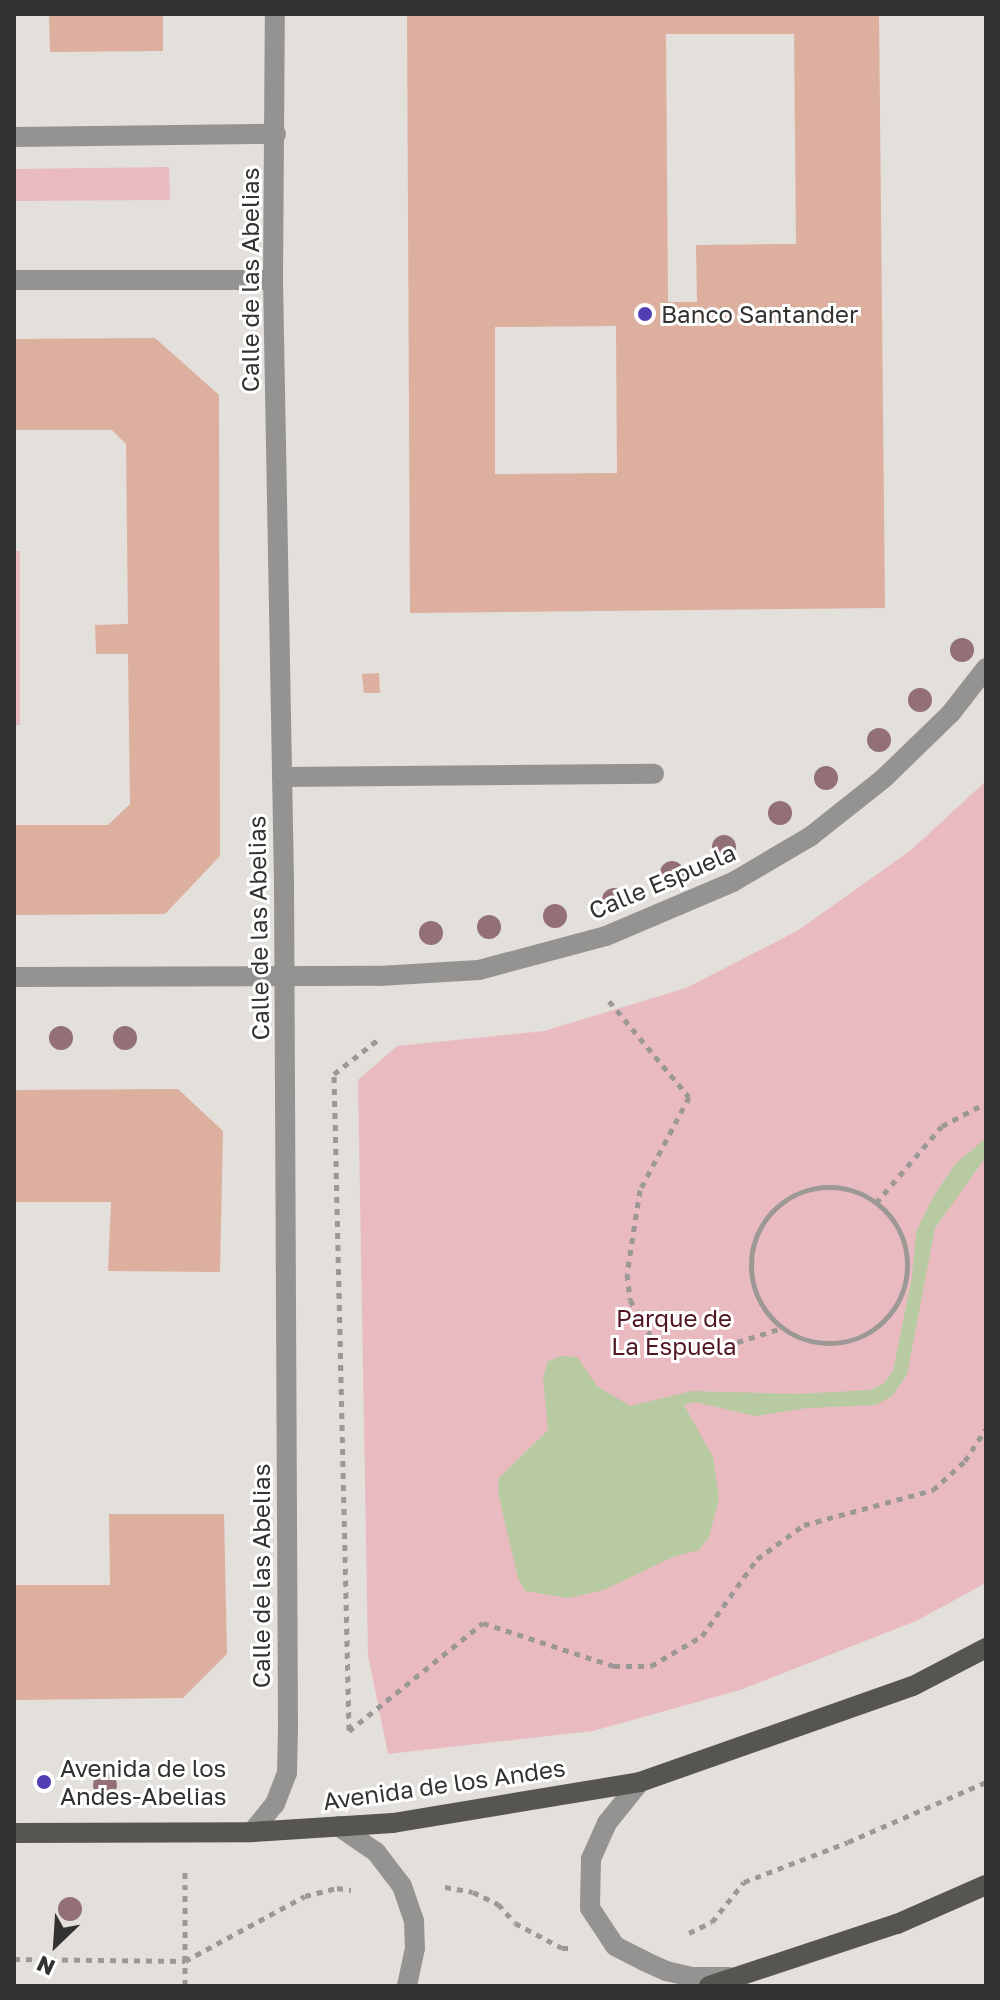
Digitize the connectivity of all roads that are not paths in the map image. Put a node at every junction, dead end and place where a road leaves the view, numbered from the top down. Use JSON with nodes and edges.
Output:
{"nodes":[{"id":1,"x":275,"y":14,"type":"edge"},
{"id":2,"x":276,"y":134,"type":"junction"},
{"id":3,"x":14,"y":137,"type":"edge"},
{"id":4,"x":14,"y":280,"type":"edge"},
{"id":5,"x":273,"y":280,"type":"junction"},
{"id":6,"x":986,"y":668,"type":"edge"},
{"id":7,"x":654,"y":774,"type":"dead end"},
{"id":8,"x":282,"y":777,"type":"junction"},
{"id":9,"x":285,"y":975,"type":"junction"},
{"id":10,"x":14,"y":977,"type":"edge"},
{"id":11,"x":986,"y":1648,"type":"edge"},
{"id":12,"x":640,"y":1782,"type":"junction"},
{"id":13,"x":338,"y":1826,"type":"junction"},
{"id":14,"x":252,"y":1832,"type":"junction"},
{"id":15,"x":14,"y":1833,"type":"edge"},
{"id":16,"x":986,"y":1885,"type":"edge"},
{"id":17,"x":742,"y":1977,"type":"junction"},
{"id":18,"x":407,"y":1986,"type":"edge"},
{"id":19,"x":709,"y":1986,"type":"edge"}],
"edges":[{"from":1,"to":2,"type":"street","name":"Calle de las Abelias"},
{"from":2,"to":3,"type":"street"},
{"from":2,"to":5,"type":"street","name":"Calle de las Abelias"},
{"from":4,"to":5,"type":"street"},
{"from":5,"to":8,"type":"street","name":"Calle de las Abelias"},
{"from":6,"to":9,"type":"street","name":"Calle Espuela"},
{"from":7,"to":8,"type":"street"},
{"from":8,"to":9,"type":"street","name":"Calle de las Abelias"},
{"from":9,"to":10,"type":"street","name":"Calle Espuela"},
{"from":9,"to":14,"type":"street","name":"Calle de las Abelias"},
{"from":11,"to":12,"type":"main road","name":"Avenida de los Andes"},
{"from":12,"to":13,"type":"main road","name":"Avenida de los Andes"},
{"from":12,"to":17,"type":"street"},
{"from":13,"to":14,"type":"main road","name":"Avenida de los Andes"},
{"from":13,"to":18,"type":"street"},
{"from":14,"to":15,"type":"main road","name":"Avenida de los Andes"},
{"from":16,"to":17,"type":"main road"},
{"from":17,"to":19,"type":"main road"}]}
